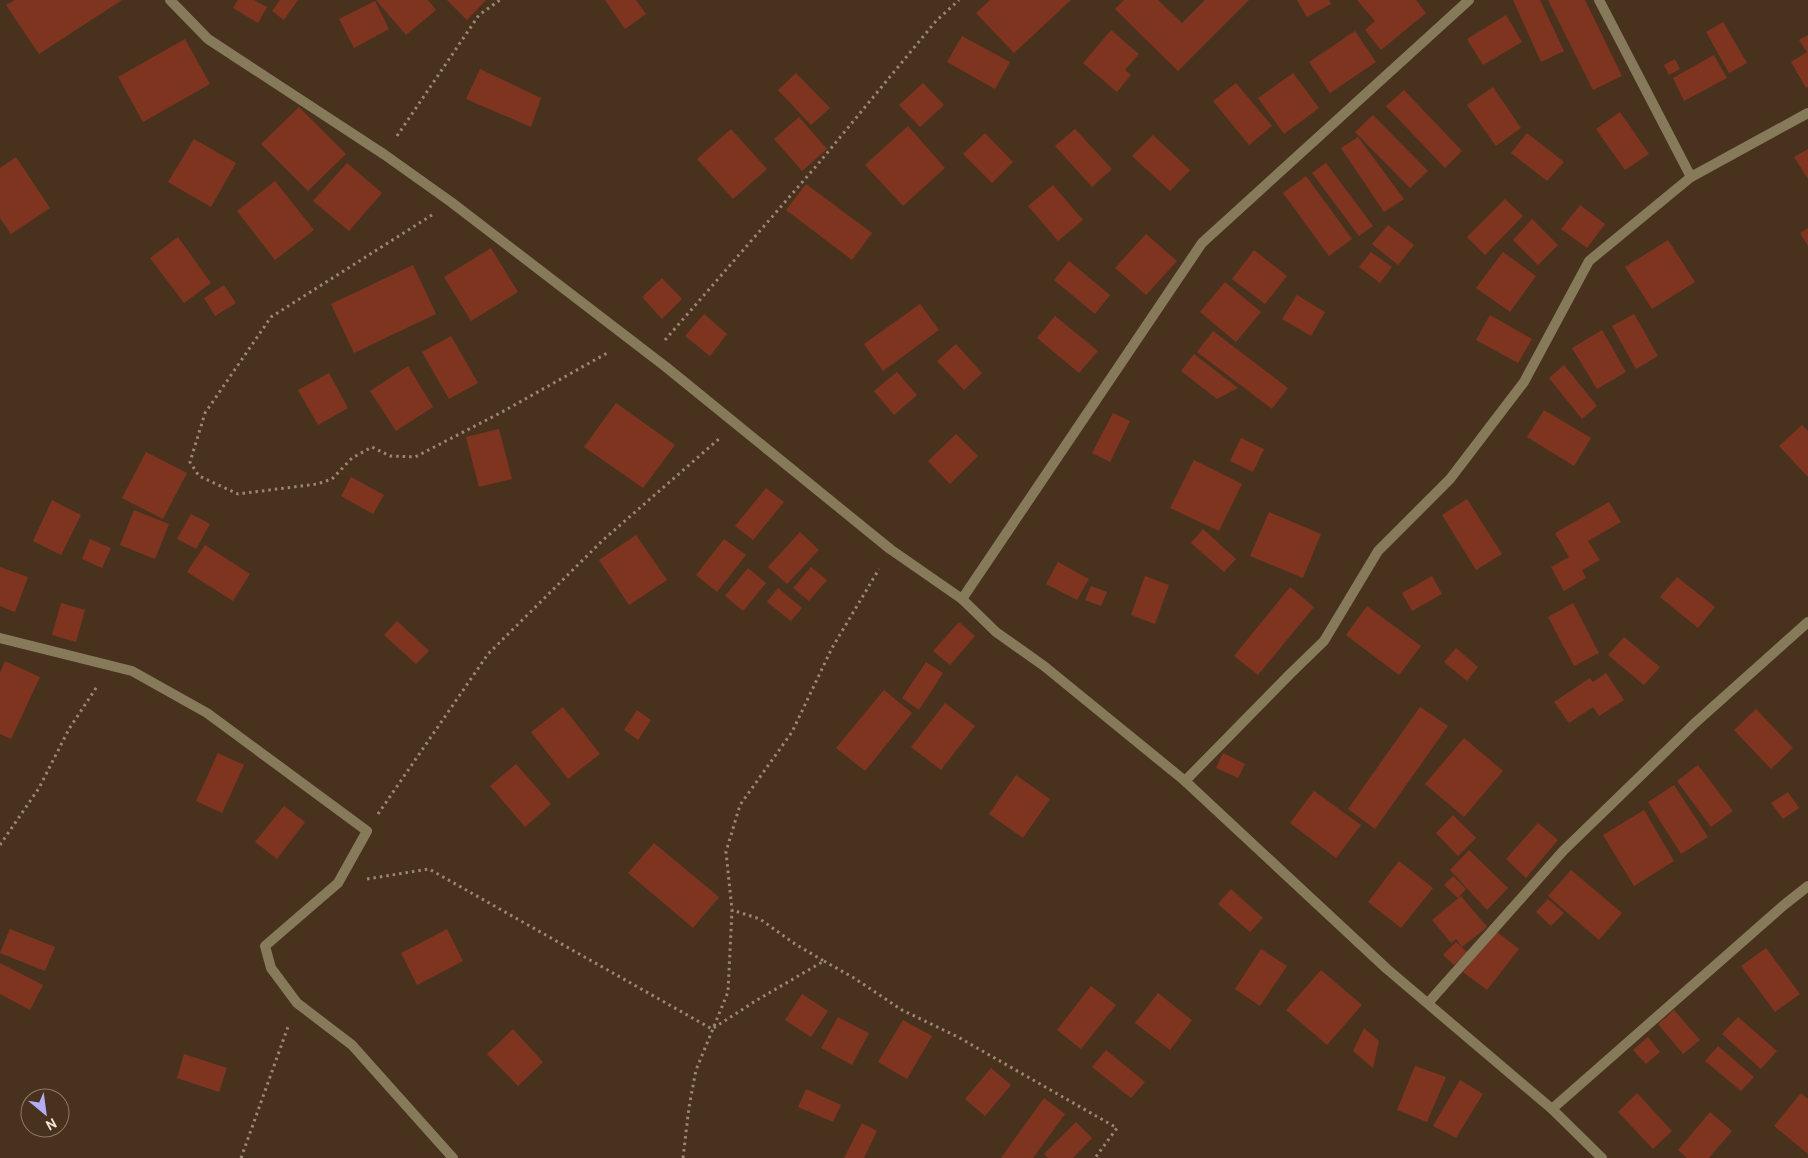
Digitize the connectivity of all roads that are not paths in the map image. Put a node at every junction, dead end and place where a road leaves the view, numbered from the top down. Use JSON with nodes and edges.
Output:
{"nodes":[{"id":1,"x":170,"y":0,"type":"edge"},
{"id":2,"x":1469,"y":0,"type":"edge"},
{"id":3,"x":1599,"y":0,"type":"edge"},
{"id":4,"x":1808,"y":113,"type":"edge"},
{"id":5,"x":1691,"y":177,"type":"junction"},
{"id":6,"x":962,"y":599,"type":"junction"},
{"id":7,"x":1808,"y":622,"type":"edge"},
{"id":8,"x":0,"y":638,"type":"edge"},
{"id":9,"x":1185,"y":781,"type":"junction"},
{"id":10,"x":1808,"y":886,"type":"edge"},
{"id":11,"x":1428,"y":1003,"type":"junction"},
{"id":12,"x":1552,"y":1109,"type":"junction"},
{"id":13,"x":453,"y":1158,"type":"edge"},
{"id":14,"x":1602,"y":1158,"type":"edge"}],
"edges":[{"from":1,"to":6,"type":"street"},
{"from":2,"to":6,"type":"street"},
{"from":3,"to":5,"type":"street"},
{"from":4,"to":5,"type":"street"},
{"from":5,"to":9,"type":"street"},
{"from":6,"to":9,"type":"street"},
{"from":7,"to":11,"type":"street"},
{"from":8,"to":13,"type":"street"},
{"from":9,"to":11,"type":"street"},
{"from":10,"to":12,"type":"street"},
{"from":11,"to":12,"type":"street"},
{"from":12,"to":14,"type":"street"}]}
